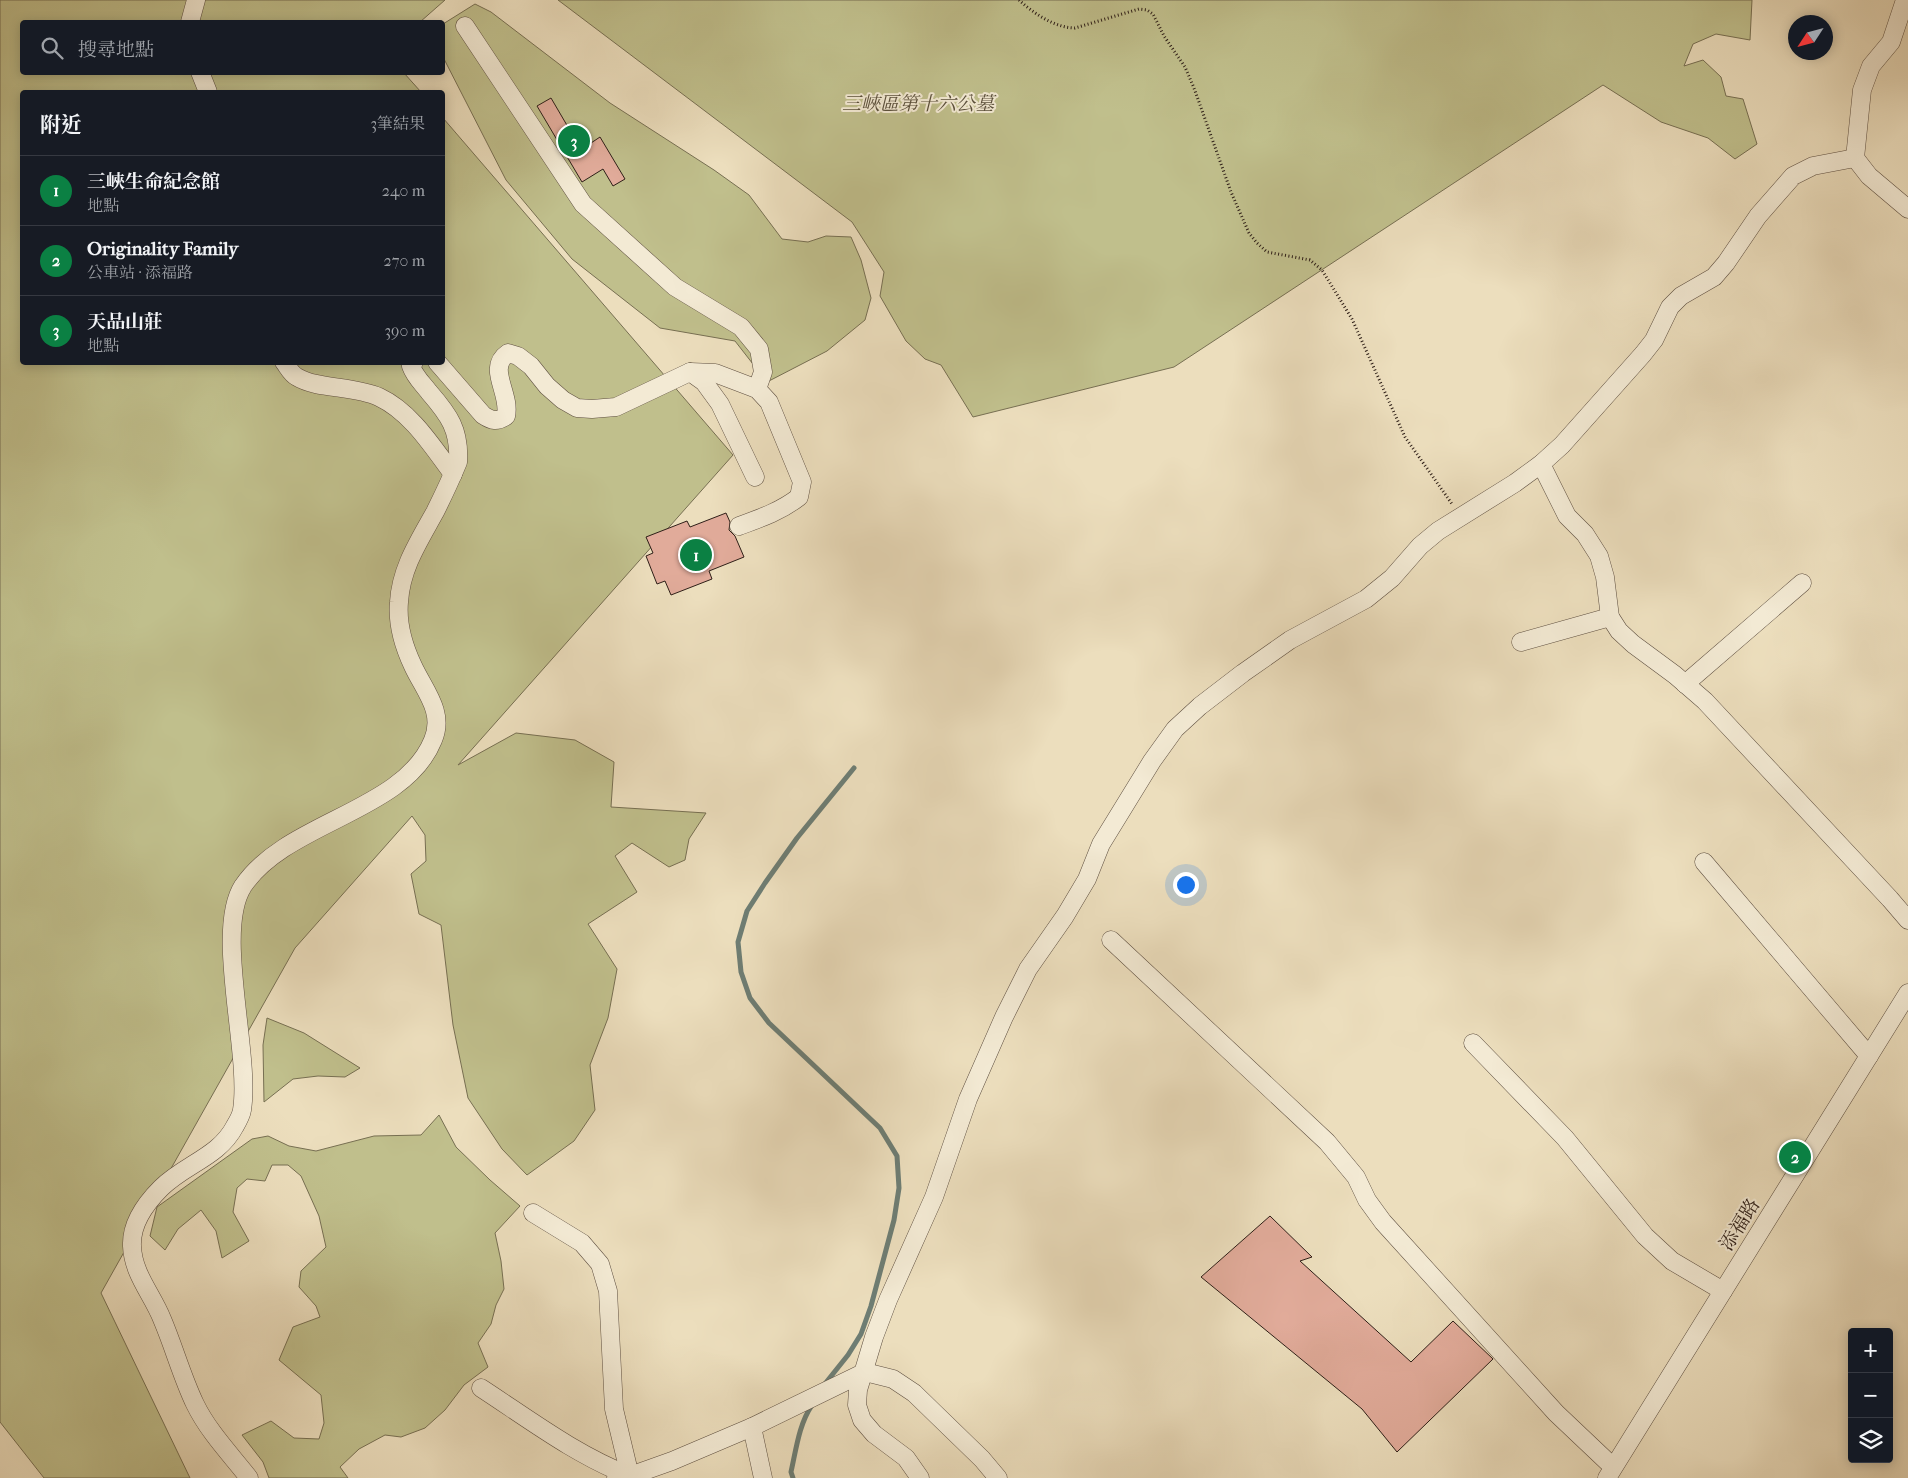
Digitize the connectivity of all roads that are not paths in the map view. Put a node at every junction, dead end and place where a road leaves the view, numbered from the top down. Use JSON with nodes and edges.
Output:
{"nodes":[{"id":1,"x":196,"y":0,"type":"edge"},
{"id":2,"x":1904,"y":0,"type":"edge"},
{"id":3,"x":191,"y":20,"type":"edge"},
{"id":4,"x":465,"y":26,"type":"dead end"},
{"id":5,"x":201,"y":75,"type":"edge"},
{"id":6,"x":207,"y":90,"type":"edge"},
{"id":7,"x":1855,"y":158,"type":"junction"},
{"id":8,"x":1908,"y":209,"type":"edge"},
{"id":9,"x":286,"y":365,"type":"edge"},
{"id":10,"x":412,"y":365,"type":"edge"},
{"id":11,"x":440,"y":365,"type":"edge"},
{"id":12,"x":690,"y":372,"type":"junction"},
{"id":13,"x":757,"y":389,"type":"junction"},
{"id":14,"x":1541,"y":464,"type":"junction"},
{"id":15,"x":453,"y":474,"type":"junction"},
{"id":16,"x":755,"y":477,"type":"dead end"},
{"id":17,"x":739,"y":526,"type":"dead end"},
{"id":18,"x":1802,"y":583,"type":"dead end"},
{"id":19,"x":1610,"y":617,"type":"junction"},
{"id":20,"x":1522,"y":642,"type":"dead end"},
{"id":21,"x":1686,"y":684,"type":"junction"},
{"id":22,"x":1704,"y":862,"type":"dead end"},
{"id":23,"x":1908,"y":920,"type":"edge"},
{"id":24,"x":1111,"y":940,"type":"dead end"},
{"id":25,"x":1908,"y":993,"type":"edge"},
{"id":26,"x":1473,"y":1043,"type":"dead end"},
{"id":27,"x":1869,"y":1056,"type":"junction"},
{"id":28,"x":534,"y":1213,"type":"dead end"},
{"id":29,"x":1723,"y":1291,"type":"junction"},
{"id":30,"x":865,"y":1372,"type":"junction"},
{"id":31,"x":481,"y":1388,"type":"dead end"},
{"id":32,"x":752,"y":1427,"type":"junction"},
{"id":33,"x":1610,"y":1472,"type":"edge"},
{"id":34,"x":623,"y":1477,"type":"edge"},
{"id":35,"x":249,"y":1478,"type":"edge"},
{"id":36,"x":762,"y":1478,"type":"edge"},
{"id":37,"x":920,"y":1478,"type":"edge"},
{"id":38,"x":998,"y":1478,"type":"edge"}],
"edges":[{"from":1,"to":3,"type":"street"},
{"from":2,"to":7,"type":"street"},
{"from":4,"to":13,"type":"street"},
{"from":5,"to":6,"type":"street"},
{"from":7,"to":8,"type":"street"},
{"from":7,"to":14,"type":"street"},
{"from":9,"to":15,"type":"street"},
{"from":10,"to":15,"type":"street"},
{"from":11,"to":12,"type":"street"},
{"from":12,"to":13,"type":"street"},
{"from":12,"to":16,"type":"street"},
{"from":13,"to":17,"type":"street"},
{"from":14,"to":19,"type":"street"},
{"from":14,"to":30,"type":"street"},
{"from":15,"to":35,"type":"street"},
{"from":18,"to":21,"type":"street"},
{"from":19,"to":20,"type":"street"},
{"from":19,"to":21,"type":"street"},
{"from":21,"to":23,"type":"street"},
{"from":22,"to":27,"type":"street"},
{"from":24,"to":33,"type":"street"},
{"from":25,"to":27,"type":"street","name":"添福路"},
{"from":26,"to":29,"type":"street"},
{"from":27,"to":29,"type":"street","name":"添福路"},
{"from":28,"to":34,"type":"street"},
{"from":29,"to":33,"type":"street","name":"添福路"},
{"from":30,"to":32,"type":"street"},
{"from":30,"to":37,"type":"street"},
{"from":30,"to":38,"type":"street"},
{"from":31,"to":34,"type":"street"},
{"from":32,"to":34,"type":"street"},
{"from":32,"to":36,"type":"street"}]}
